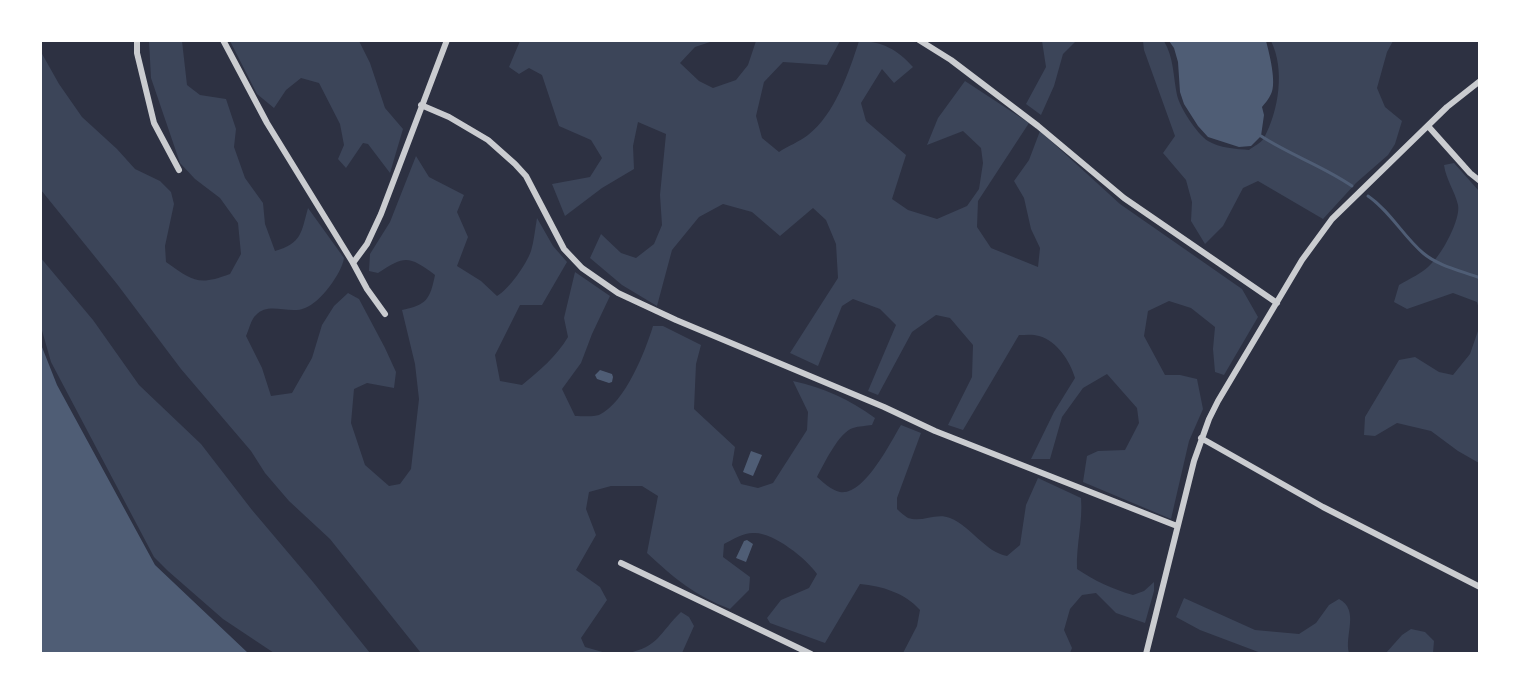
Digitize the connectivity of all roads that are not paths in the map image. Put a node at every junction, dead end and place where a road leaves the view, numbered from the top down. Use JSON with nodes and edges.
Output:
{"nodes":[{"id":1,"x":137,"y":40,"type":"edge"},
{"id":2,"x":223,"y":40,"type":"edge"},
{"id":3,"x":447,"y":40,"type":"edge"},
{"id":4,"x":919,"y":40,"type":"edge"},
{"id":5,"x":1479,"y":81,"type":"edge"},
{"id":6,"x":421,"y":105,"type":"junction"},
{"id":7,"x":1428,"y":126,"type":"junction"},
{"id":8,"x":179,"y":170,"type":"dead end"},
{"id":9,"x":1479,"y":181,"type":"edge"},
{"id":10,"x":353,"y":263,"type":"junction"},
{"id":11,"x":1276,"y":303,"type":"junction"},
{"id":12,"x":385,"y":314,"type":"dead end"},
{"id":13,"x":1201,"y":438,"type":"junction"},
{"id":14,"x":1177,"y":526,"type":"junction"},
{"id":15,"x":621,"y":563,"type":"dead end"},
{"id":16,"x":1479,"y":587,"type":"edge"},
{"id":17,"x":811,"y":654,"type":"edge"},
{"id":18,"x":1146,"y":654,"type":"edge"}],
"edges":[{"from":1,"to":8,"type":"street"},
{"from":2,"to":10,"type":"street"},
{"from":3,"to":6,"type":"street"},
{"from":4,"to":11,"type":"street"},
{"from":5,"to":7,"type":"street"},
{"from":6,"to":10,"type":"street"},
{"from":6,"to":14,"type":"street"},
{"from":7,"to":9,"type":"street"},
{"from":7,"to":11,"type":"street"},
{"from":10,"to":12,"type":"street"},
{"from":11,"to":13,"type":"street"},
{"from":13,"to":14,"type":"street"},
{"from":13,"to":16,"type":"street"},
{"from":14,"to":18,"type":"street"},
{"from":15,"to":17,"type":"street"}]}
